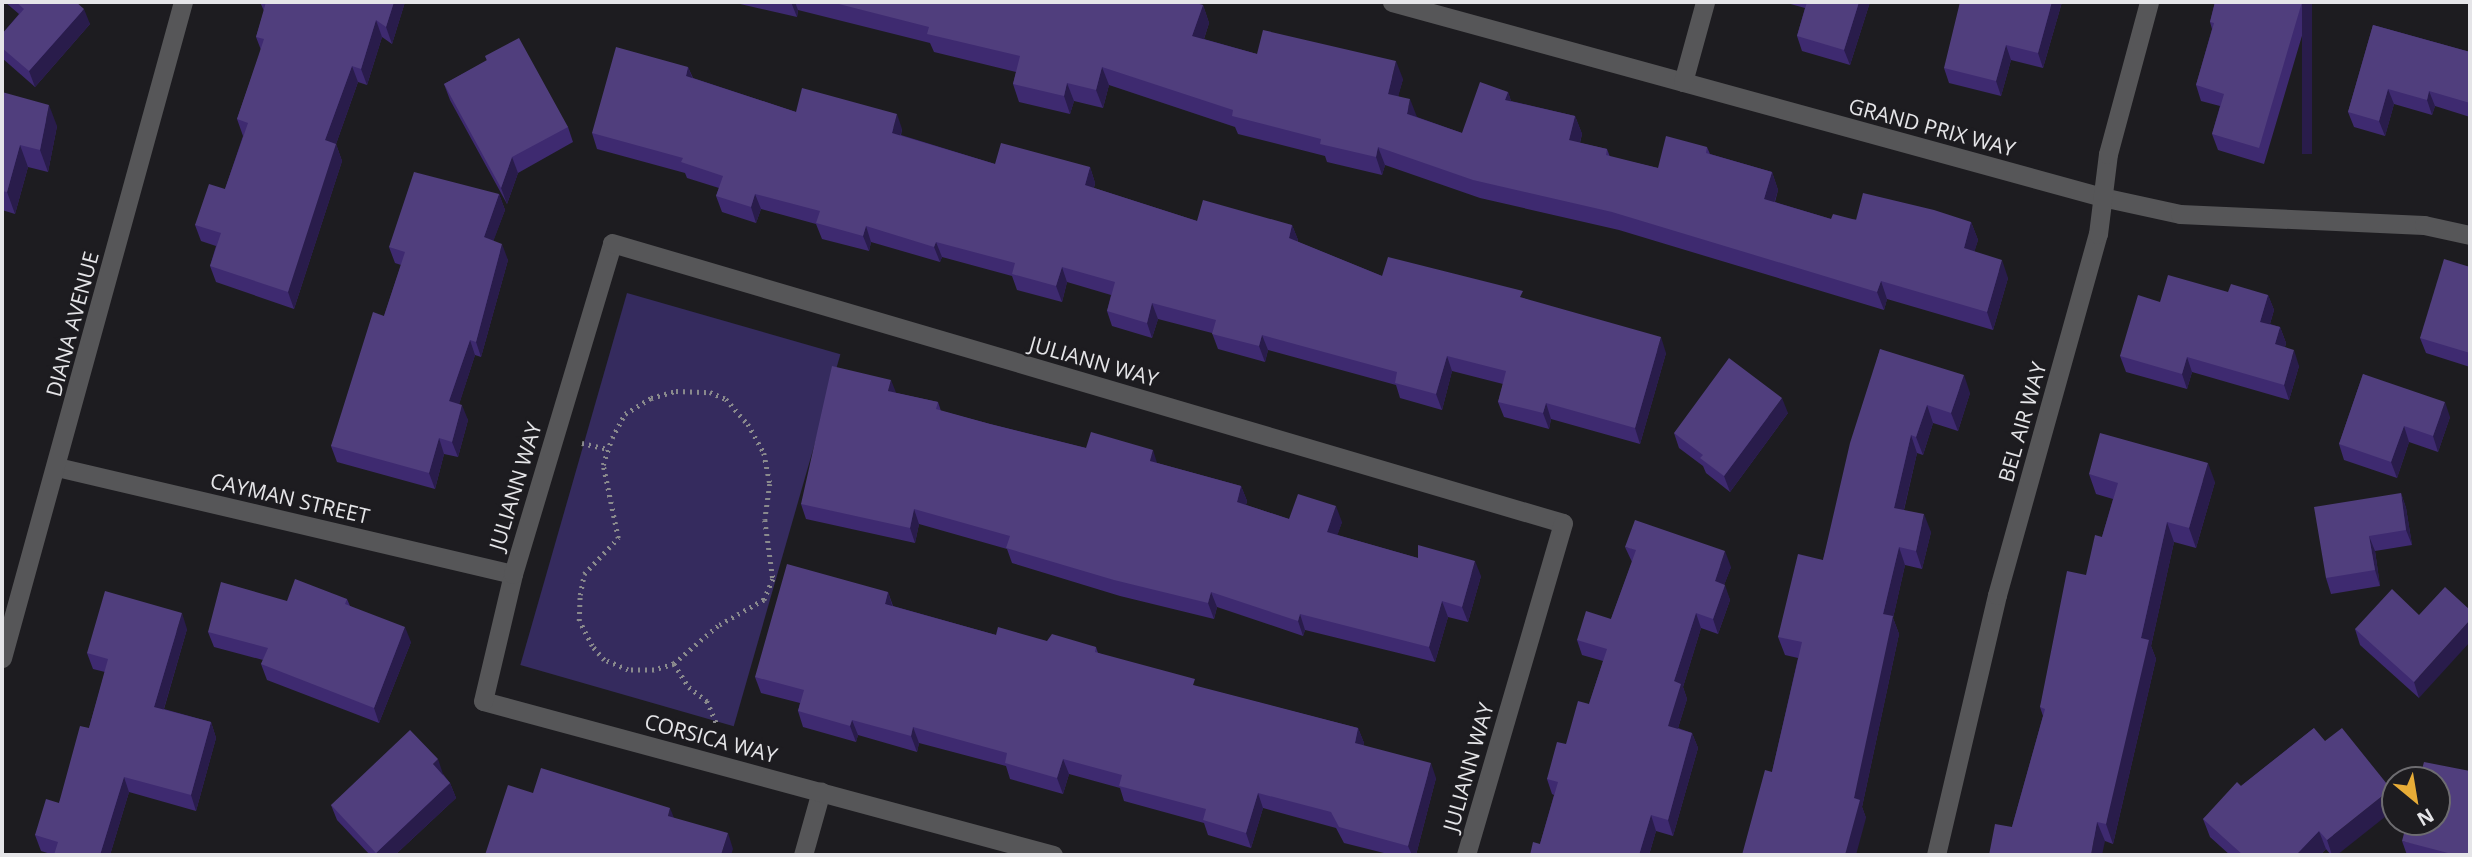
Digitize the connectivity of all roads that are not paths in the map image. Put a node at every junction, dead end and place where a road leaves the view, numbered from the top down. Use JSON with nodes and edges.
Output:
{"nodes":[{"id":1,"x":183,"y":2,"type":"edge"},
{"id":2,"x":1392,"y":2,"type":"edge"},
{"id":3,"x":1705,"y":2,"type":"edge"},
{"id":4,"x":2149,"y":2,"type":"edge"},
{"id":5,"x":1683,"y":82,"type":"junction"},
{"id":6,"x":2102,"y":197,"type":"junction"},
{"id":7,"x":2470,"y":235,"type":"edge"},
{"id":8,"x":57,"y":467,"type":"junction"},
{"id":9,"x":513,"y":574,"type":"junction"},
{"id":10,"x":2,"y":658,"type":"edge"},
{"id":11,"x":821,"y":791,"type":"junction"},
{"id":12,"x":803,"y":855,"type":"edge"},
{"id":13,"x":1053,"y":855,"type":"edge"},
{"id":14,"x":1466,"y":855,"type":"edge"},
{"id":15,"x":1936,"y":855,"type":"edge"}],
"edges":[{"from":1,"to":8,"type":"street","name":"DIANA AVENUE"},
{"from":2,"to":5,"type":"street","name":"GRAND PRIX WAY"},
{"from":3,"to":5,"type":"street"},
{"from":4,"to":6,"type":"street","name":"BEL AIR WAY"},
{"from":5,"to":6,"type":"street","name":"GRAND PRIX WAY"},
{"from":6,"to":7,"type":"street","name":"GRAND PRIX WAY"},
{"from":6,"to":15,"type":"street","name":"BEL AIR WAY"},
{"from":8,"to":9,"type":"street","name":"CAYMAN STREET"},
{"from":8,"to":10,"type":"street","name":"DIANA AVENUE"},
{"from":9,"to":11,"type":"street","name":"CORSICA WAY"},
{"from":9,"to":14,"type":"street","name":"JULIANN WAY"},
{"from":11,"to":12,"type":"street"},
{"from":11,"to":13,"type":"street","name":"CORSICA WAY"}]}
